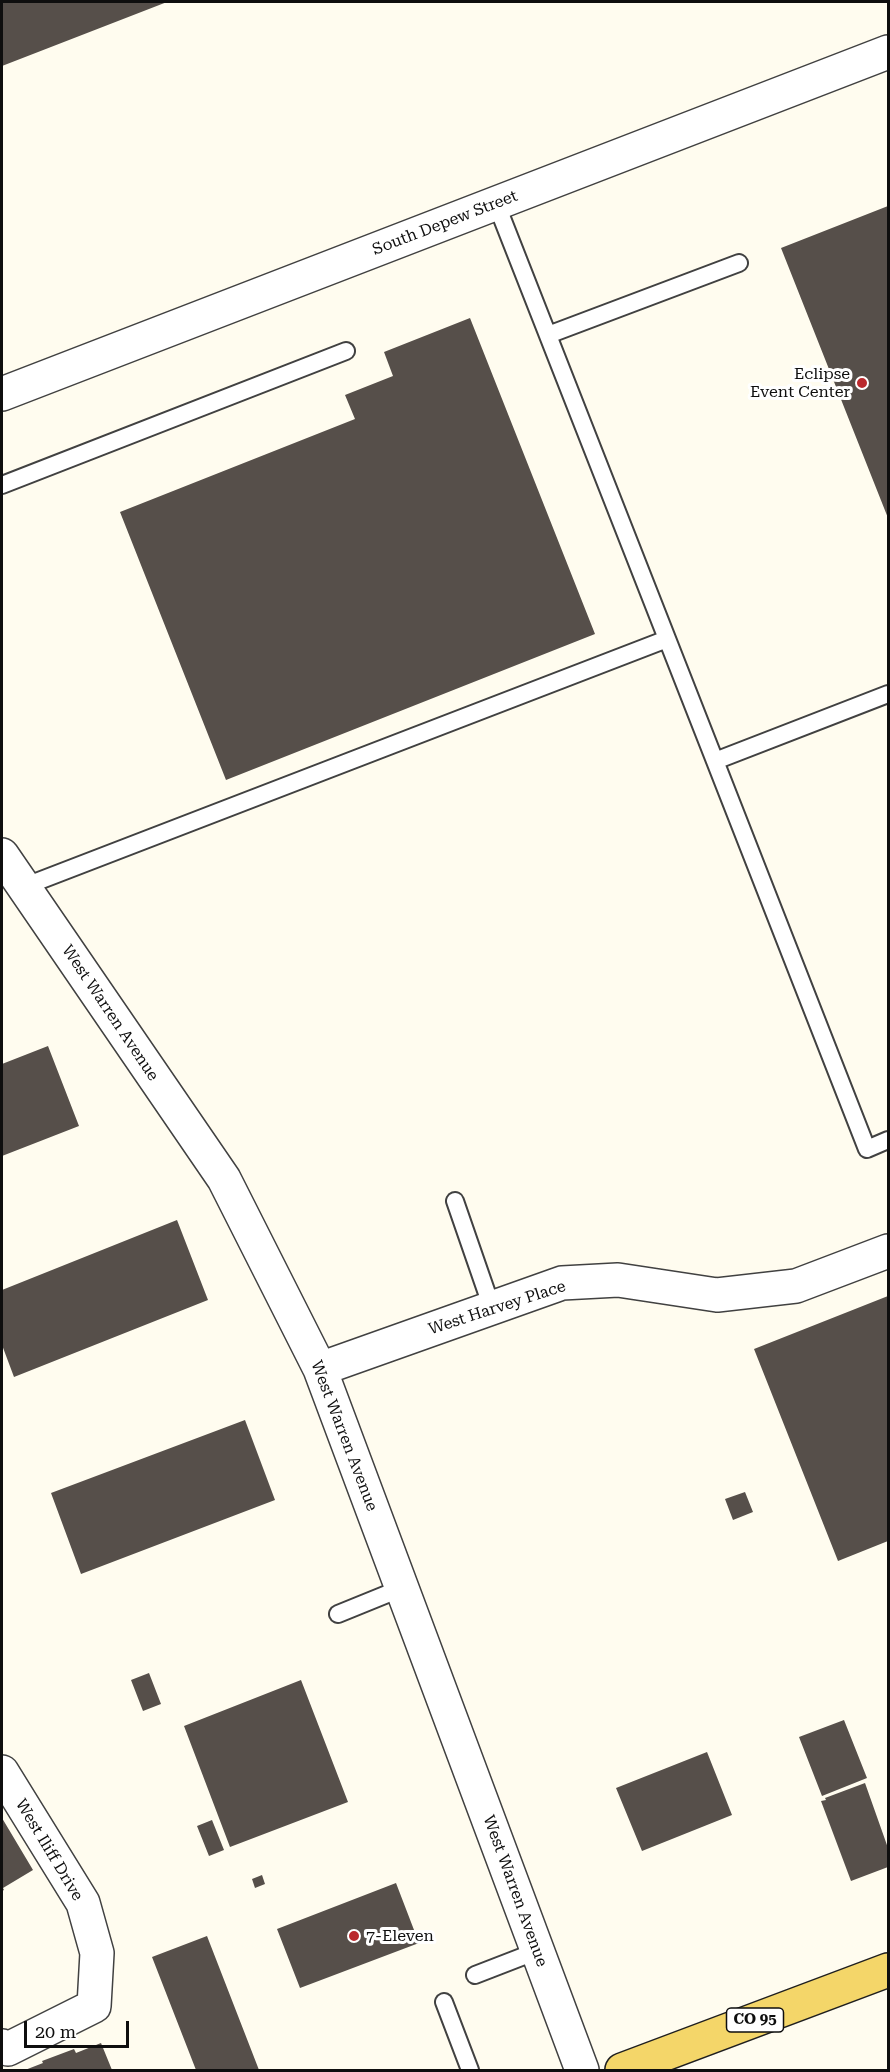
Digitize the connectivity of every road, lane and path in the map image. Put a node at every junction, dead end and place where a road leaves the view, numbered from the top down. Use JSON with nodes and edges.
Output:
{"nodes":[{"id":1,"x":888,"y":52,"type":"edge"},
{"id":2,"x":496,"y":203,"type":"junction"},
{"id":3,"x":740,"y":263,"type":"dead end"},
{"id":4,"x":548,"y":335,"type":"junction"},
{"id":5,"x":346,"y":351,"type":"dead end"},
{"id":6,"x":2,"y":394,"type":"edge"},
{"id":7,"x":2,"y":485,"type":"edge"},
{"id":8,"x":667,"y":639,"type":"junction"},
{"id":9,"x":888,"y":694,"type":"edge"},
{"id":10,"x":715,"y":760,"type":"junction"},
{"id":11,"x":2,"y":855,"type":"edge"},
{"id":12,"x":23,"y":887,"type":"junction"},
{"id":13,"x":888,"y":1140,"type":"edge"},
{"id":14,"x":454,"y":1201,"type":"dead end"},
{"id":15,"x":888,"y":1251,"type":"edge"},
{"id":16,"x":492,"y":1308,"type":"junction"},
{"id":17,"x":320,"y":1369,"type":"junction"},
{"id":18,"x":402,"y":1588,"type":"junction"},
{"id":19,"x":338,"y":1614,"type":"dead end"},
{"id":20,"x":2,"y":1772,"type":"edge"},
{"id":21,"x":537,"y":1951,"type":"junction"},
{"id":22,"x":888,"y":1970,"type":"edge"},
{"id":23,"x":475,"y":1975,"type":"dead end"},
{"id":24,"x":444,"y":2002,"type":"dead end"},
{"id":25,"x":2,"y":2046,"type":"edge"},
{"id":26,"x":470,"y":2070,"type":"edge"},
{"id":27,"x":582,"y":2070,"type":"edge"},
{"id":28,"x":622,"y":2070,"type":"edge"}],
"edges":[{"from":1,"to":2,"type":"street","name":"South Depew Street"},
{"from":2,"to":4,"type":"lane"},
{"from":2,"to":6,"type":"street","name":"South Depew Street"},
{"from":3,"to":4,"type":"lane"},
{"from":4,"to":8,"type":"lane"},
{"from":5,"to":7,"type":"lane"},
{"from":8,"to":10,"type":"lane"},
{"from":8,"to":12,"type":"lane"},
{"from":9,"to":10,"type":"lane"},
{"from":10,"to":13,"type":"lane"},
{"from":11,"to":12,"type":"street","name":"West Warren Avenue"},
{"from":12,"to":17,"type":"street","name":"West Warren Avenue"},
{"from":14,"to":16,"type":"lane"},
{"from":15,"to":16,"type":"street","name":"West Harvey Place"},
{"from":16,"to":17,"type":"street","name":"West Harvey Place"},
{"from":17,"to":18,"type":"street","name":"West Warren Avenue"},
{"from":18,"to":19,"type":"lane"},
{"from":18,"to":21,"type":"street","name":"West Warren Avenue"},
{"from":20,"to":25,"type":"street","name":"West Iliff Drive"},
{"from":21,"to":23,"type":"lane"},
{"from":21,"to":27,"type":"street","name":"West Warren Avenue"},
{"from":22,"to":28,"type":"main road","number":"CO 95"},
{"from":24,"to":26,"type":"lane"}]}
